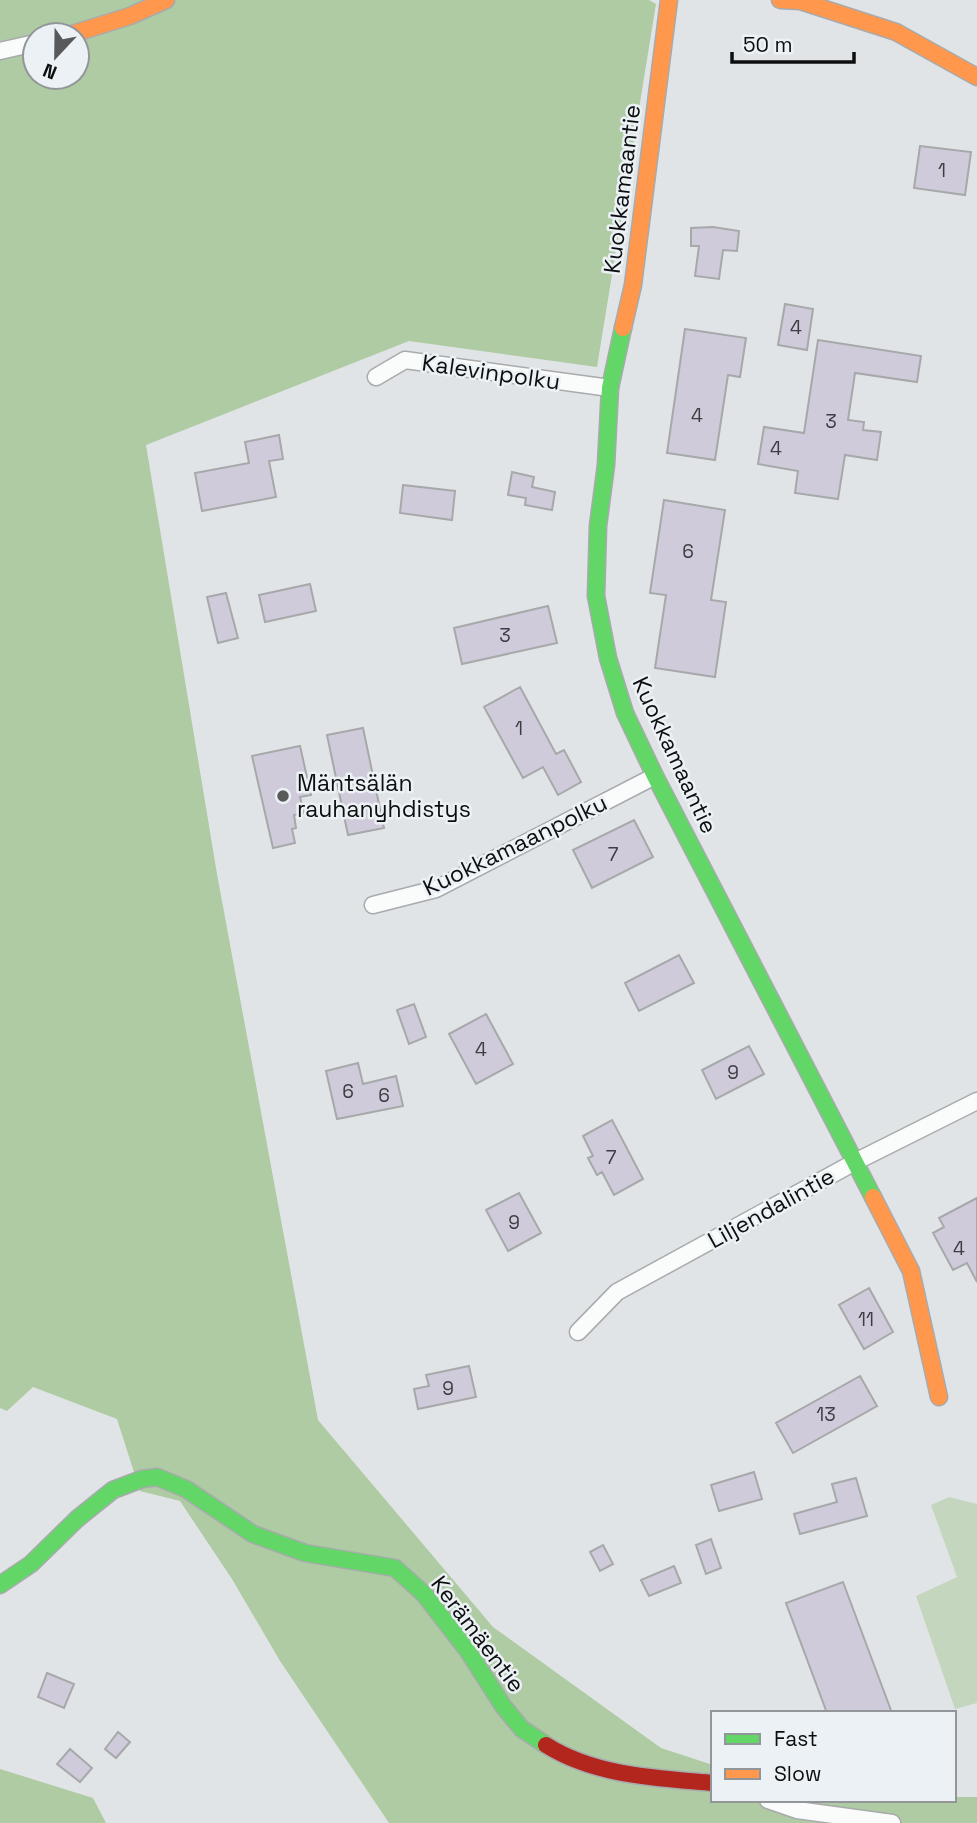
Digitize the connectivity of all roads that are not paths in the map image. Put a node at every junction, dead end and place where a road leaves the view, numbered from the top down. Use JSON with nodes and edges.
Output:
{"nodes":[{"id":1,"x":166,"y":0,"type":"edge"},
{"id":2,"x":669,"y":0,"type":"edge"},
{"id":3,"x":780,"y":0,"type":"edge"},
{"id":4,"x":91,"y":28,"type":"edge"},
{"id":5,"x":21,"y":46,"type":"edge"},
{"id":6,"x":0,"y":51,"type":"edge"},
{"id":7,"x":977,"y":77,"type":"edge"},
{"id":8,"x":376,"y":377,"type":"dead end"},
{"id":9,"x":610,"y":388,"type":"junction"},
{"id":10,"x":655,"y":776,"type":"junction"},
{"id":11,"x":373,"y":905,"type":"dead end"},
{"id":12,"x":977,"y":1101,"type":"edge"},
{"id":13,"x":855,"y":1162,"type":"junction"},
{"id":14,"x":578,"y":1332,"type":"dead end"},
{"id":15,"x":939,"y":1397,"type":"dead end"},
{"id":16,"x":0,"y":1585,"type":"edge"},
{"id":17,"x":711,"y":1783,"type":"edge"},
{"id":18,"x":774,"y":1802,"type":"edge"},
{"id":19,"x":892,"y":1823,"type":"edge"}],
"edges":[{"from":1,"to":4,"type":"street"},
{"from":2,"to":9,"type":"street","name":"Kuokkamaantie"},
{"from":3,"to":7,"type":"street"},
{"from":5,"to":6,"type":"street"},
{"from":8,"to":9,"type":"street","name":"Kalevinpolku"},
{"from":9,"to":10,"type":"street","name":"Kuokkamaantie"},
{"from":10,"to":11,"type":"street","name":"Kuokkamaanpolku"},
{"from":10,"to":13,"type":"street","name":"Kuokkamaantie"},
{"from":12,"to":13,"type":"street","name":"Liljendalintie"},
{"from":13,"to":14,"type":"street","name":"Liljendalintie"},
{"from":13,"to":15,"type":"street","name":"Kuokkamaantie"},
{"from":16,"to":17,"type":"street","name":"Kerämäentie"},
{"from":18,"to":19,"type":"street"}]}
